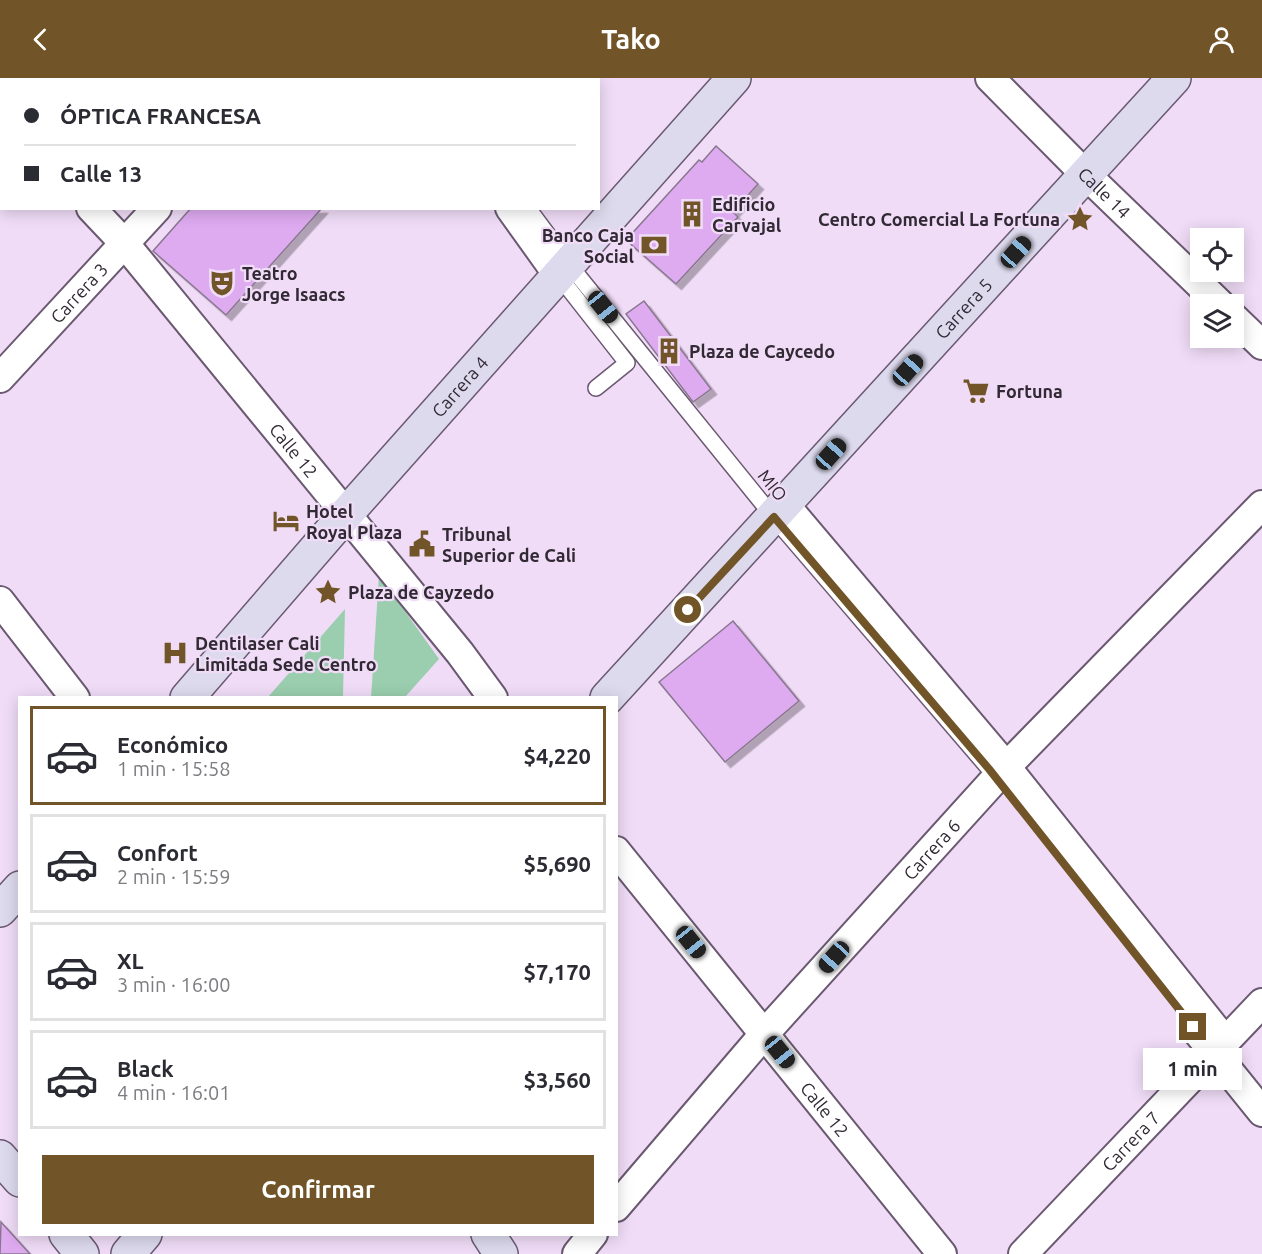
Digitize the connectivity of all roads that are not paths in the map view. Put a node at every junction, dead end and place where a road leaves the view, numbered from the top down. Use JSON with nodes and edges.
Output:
{"nodes":[{"id":1,"x":734,"y":78,"type":"edge"},
{"id":2,"x":990,"y":78,"type":"edge"},
{"id":3,"x":1174,"y":78,"type":"edge"},
{"id":4,"x":1086,"y":175,"type":"junction"},
{"id":5,"x":93,"y":210,"type":"edge"},
{"id":6,"x":155,"y":210,"type":"edge"},
{"id":7,"x":512,"y":210,"type":"edge"},
{"id":8,"x":529,"y":210,"type":"edge"},
{"id":9,"x":125,"y":244,"type":"junction"},
{"id":10,"x":564,"y":269,"type":"junction"},
{"id":11,"x":1210,"y":294,"type":"edge"},
{"id":12,"x":1244,"y":328,"type":"edge"},
{"id":13,"x":1262,"y":345,"type":"edge"},
{"id":14,"x":0,"y":378,"type":"edge"},
{"id":15,"x":596,"y":388,"type":"dead end"},
{"id":16,"x":1262,"y":505,"type":"edge"},
{"id":17,"x":780,"y":511,"type":"junction"},
{"id":18,"x":347,"y":513,"type":"junction"},
{"id":19,"x":0,"y":601,"type":"edge"},
{"id":20,"x":73,"y":696,"type":"edge"},
{"id":21,"x":189,"y":696,"type":"edge"},
{"id":22,"x":492,"y":696,"type":"edge"},
{"id":23,"x":609,"y":696,"type":"edge"},
{"id":24,"x":1006,"y":774,"type":"junction"},
{"id":25,"x":618,"y":853,"type":"edge"},
{"id":26,"x":18,"y":890,"type":"edge"},
{"id":27,"x":0,"y":910,"type":"edge"},
{"id":28,"x":1262,"y":1003,"type":"edge"},
{"id":29,"x":765,"y":1034,"type":"junction"},
{"id":30,"x":1220,"y":1047,"type":"junction"},
{"id":31,"x":1262,"y":1112,"type":"edge"},
{"id":32,"x":0,"y":1157,"type":"edge"},
{"id":33,"x":18,"y":1178,"type":"edge"},
{"id":34,"x":618,"y":1205,"type":"edge"},
{"id":35,"x":68,"y":1236,"type":"edge"},
{"id":36,"x":143,"y":1236,"type":"edge"},
{"id":37,"x":489,"y":1236,"type":"edge"},
{"id":38,"x":591,"y":1236,"type":"edge"},
{"id":39,"x":82,"y":1254,"type":"edge"},
{"id":40,"x":128,"y":1254,"type":"edge"},
{"id":41,"x":501,"y":1254,"type":"edge"},
{"id":42,"x":577,"y":1254,"type":"edge"},
{"id":43,"x":942,"y":1254,"type":"edge"},
{"id":44,"x":1023,"y":1254,"type":"edge"}],
"edges":[{"from":1,"to":10,"type":"street","name":"Carrera 4"},
{"from":2,"to":4,"type":"street","name":"Calle 14"},
{"from":3,"to":4,"type":"street","name":"Carrera 5"},
{"from":4,"to":11,"type":"street","name":"Calle 14"},
{"from":4,"to":17,"type":"street","name":"Carrera 5"},
{"from":5,"to":9,"type":"street","name":"Calle 12"},
{"from":6,"to":9,"type":"street","name":"Carrera 3"},
{"from":7,"to":10,"type":"street"},
{"from":8,"to":10,"type":"lane","name":"MIO"},
{"from":9,"to":14,"type":"street","name":"Carrera 3"},
{"from":9,"to":18,"type":"street","name":"Calle 12"},
{"from":10,"to":15,"type":"lane"},
{"from":10,"to":17,"type":"lane","name":"MIO"},
{"from":10,"to":18,"type":"street","name":"Carrera 4"},
{"from":12,"to":13,"type":"street"},
{"from":16,"to":24,"type":"street","name":"Carrera 6"},
{"from":17,"to":23,"type":"street","name":"Carrera 5"},
{"from":17,"to":24,"type":"street"},
{"from":18,"to":21,"type":"street","name":"Carrera 4"},
{"from":18,"to":22,"type":"street","name":"Calle 12"},
{"from":19,"to":20,"type":"street"},
{"from":24,"to":29,"type":"street","name":"Carrera 6"},
{"from":24,"to":30,"type":"street"},
{"from":25,"to":29,"type":"street","name":"Calle 12"},
{"from":26,"to":27,"type":"street"},
{"from":28,"to":30,"type":"street","name":"Carrera 7"},
{"from":29,"to":34,"type":"street","name":"Carrera 6"},
{"from":29,"to":43,"type":"street","name":"Calle 12"},
{"from":30,"to":31,"type":"street"},
{"from":30,"to":44,"type":"street","name":"Carrera 7"},
{"from":32,"to":33,"type":"street"},
{"from":35,"to":39,"type":"street"},
{"from":36,"to":40,"type":"street"},
{"from":37,"to":41,"type":"street"},
{"from":38,"to":42,"type":"street"}]}
